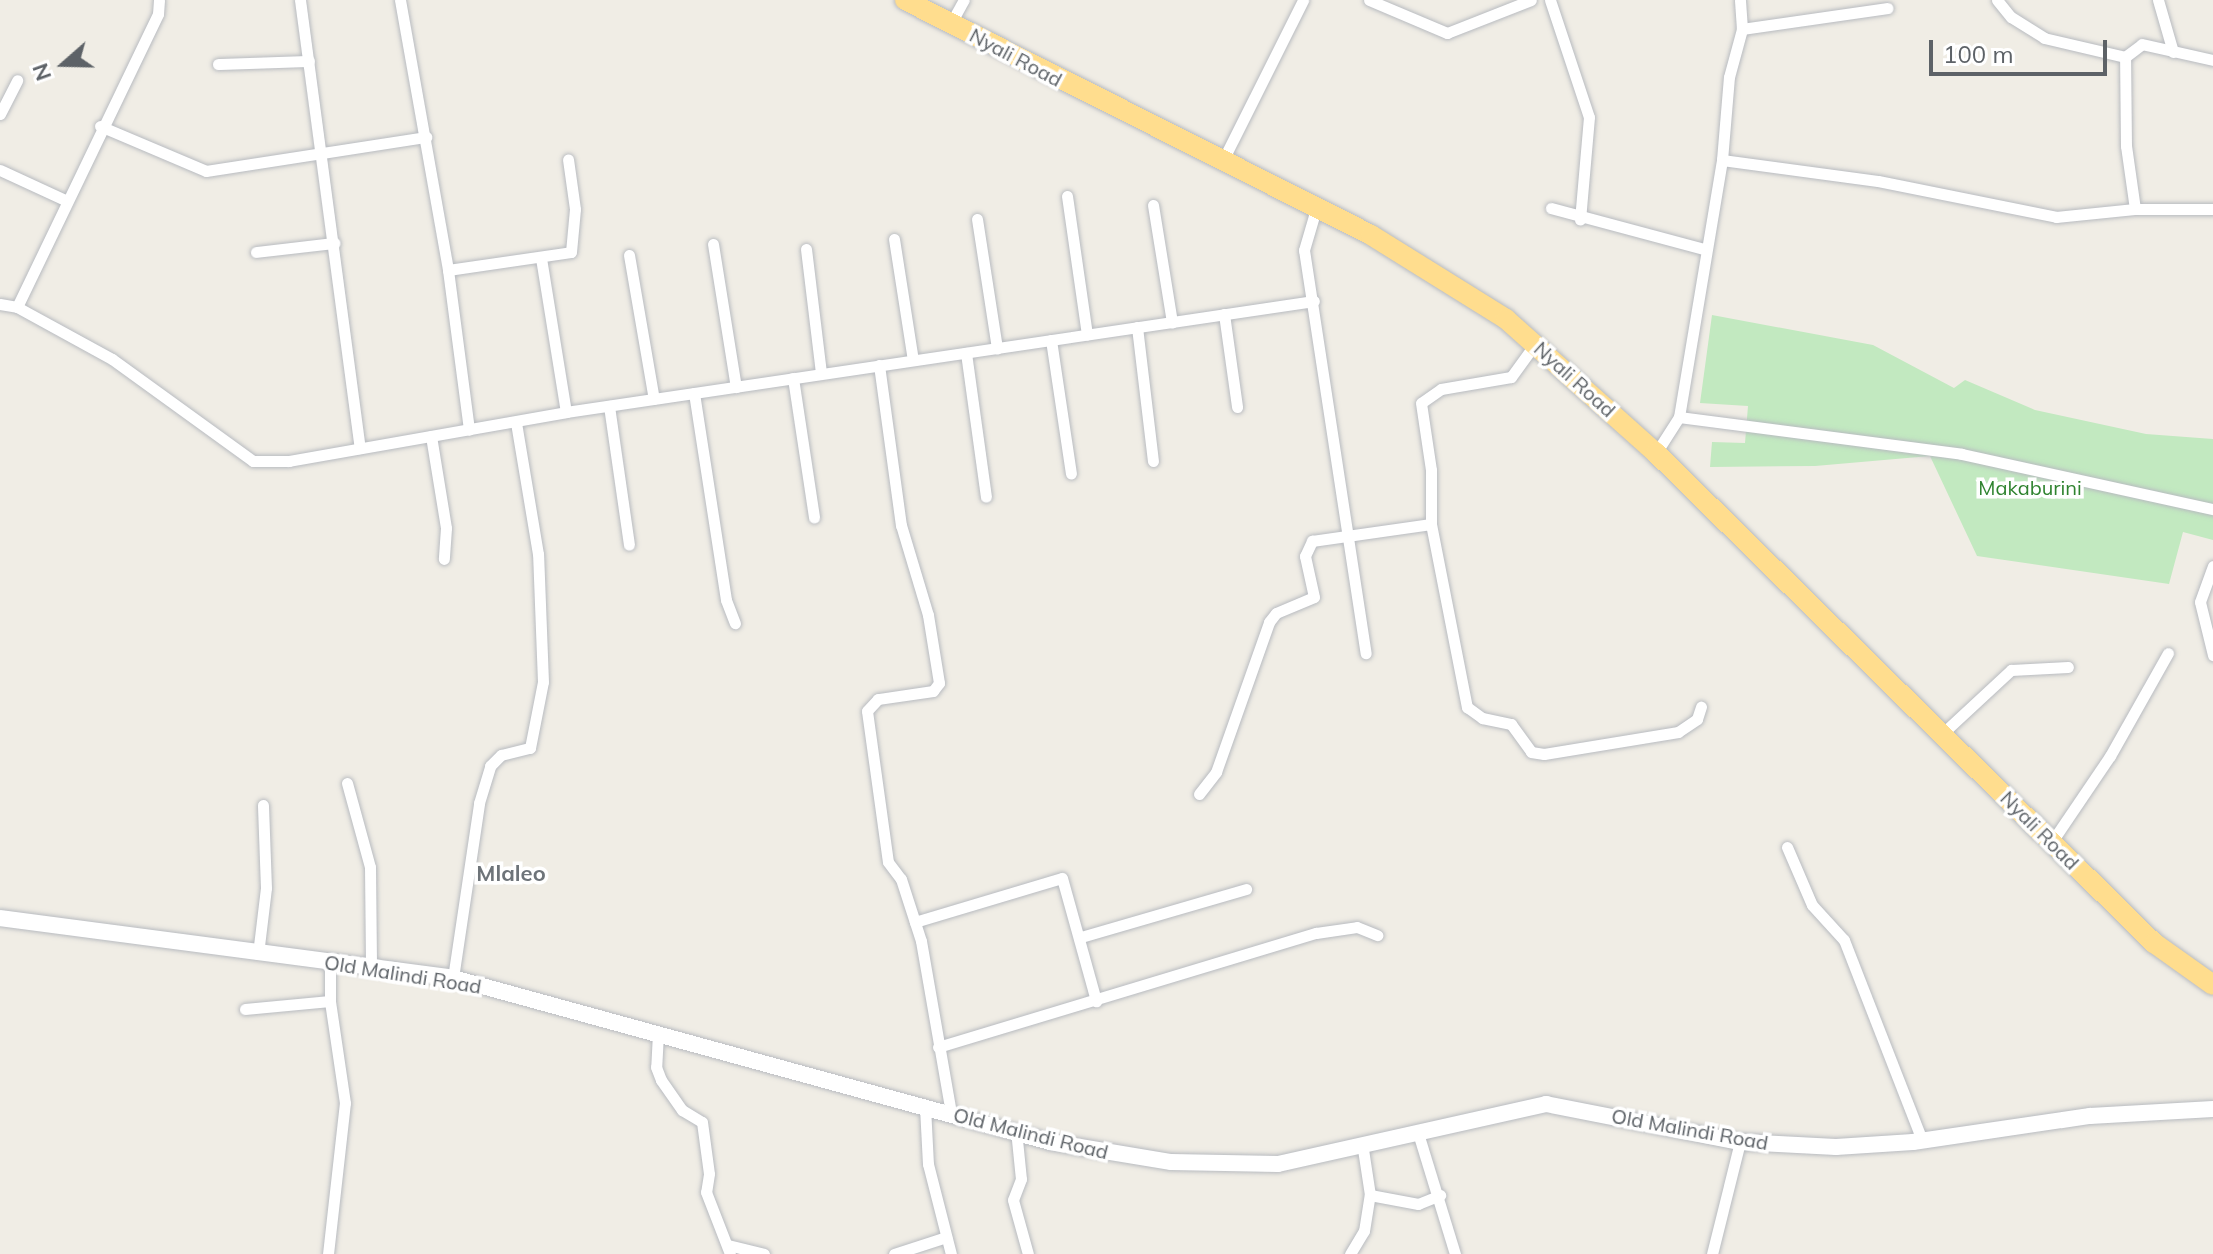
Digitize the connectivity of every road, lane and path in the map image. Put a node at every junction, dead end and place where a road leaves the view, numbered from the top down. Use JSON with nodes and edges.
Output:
{"nodes":[{"id":1,"x":159,"y":0,"type":"edge"},
{"id":2,"x":300,"y":0,"type":"edge"},
{"id":3,"x":400,"y":0,"type":"edge"},
{"id":4,"x":905,"y":0,"type":"edge"},
{"id":5,"x":964,"y":0,"type":"edge"},
{"id":6,"x":1303,"y":0,"type":"edge"},
{"id":7,"x":1369,"y":0,"type":"edge"},
{"id":8,"x":1531,"y":0,"type":"edge"},
{"id":9,"x":1550,"y":0,"type":"edge"},
{"id":10,"x":1740,"y":0,"type":"edge"},
{"id":11,"x":1997,"y":0,"type":"edge"},
{"id":12,"x":2158,"y":0,"type":"edge"},
{"id":13,"x":1887,"y":8,"type":"dead end"},
{"id":14,"x":951,"y":23,"type":"junction"},
{"id":15,"x":1742,"y":29,"type":"junction"},
{"id":16,"x":2173,"y":52,"type":"junction"},
{"id":17,"x":2125,"y":57,"type":"junction"},
{"id":18,"x":2213,"y":60,"type":"edge"},
{"id":19,"x":309,"y":61,"type":"junction"},
{"id":20,"x":218,"y":64,"type":"dead end"},
{"id":21,"x":17,"y":80,"type":"dead end"},
{"id":22,"x":0,"y":114,"type":"edge"},
{"id":23,"x":100,"y":126,"type":"junction"},
{"id":24,"x":426,"y":137,"type":"junction"},
{"id":25,"x":323,"y":154,"type":"junction"},
{"id":26,"x":568,"y":159,"type":"dead end"},
{"id":27,"x":1722,"y":160,"type":"junction"},
{"id":28,"x":1222,"y":162,"type":"junction"},
{"id":29,"x":0,"y":170,"type":"edge"},
{"id":30,"x":1067,"y":196,"type":"dead end"},
{"id":31,"x":67,"y":201,"type":"junction"},
{"id":32,"x":1153,"y":205,"type":"dead end"},
{"id":33,"x":1551,"y":208,"type":"dead end"},
{"id":34,"x":1316,"y":209,"type":"junction"},
{"id":35,"x":2135,"y":209,"type":"junction"},
{"id":36,"x":2213,"y":209,"type":"edge"},
{"id":37,"x":977,"y":219,"type":"dead end"},
{"id":38,"x":1580,"y":220,"type":"junction"},
{"id":39,"x":894,"y":239,"type":"dead end"},
{"id":40,"x":334,"y":243,"type":"junction"},
{"id":41,"x":713,"y":244,"type":"dead end"},
{"id":42,"x":806,"y":249,"type":"dead end"},
{"id":43,"x":1704,"y":249,"type":"junction"},
{"id":44,"x":256,"y":252,"type":"dead end"},
{"id":45,"x":629,"y":255,"type":"dead end"},
{"id":46,"x":541,"y":258,"type":"junction"},
{"id":47,"x":448,"y":270,"type":"junction"},
{"id":48,"x":1314,"y":301,"type":"junction"},
{"id":49,"x":0,"y":304,"type":"edge"},
{"id":50,"x":17,"y":307,"type":"junction"},
{"id":51,"x":1224,"y":314,"type":"junction"},
{"id":52,"x":1172,"y":322,"type":"junction"},
{"id":53,"x":1137,"y":327,"type":"junction"},
{"id":54,"x":1087,"y":335,"type":"junction"},
{"id":55,"x":1051,"y":340,"type":"junction"},
{"id":56,"x":1535,"y":344,"type":"junction"},
{"id":57,"x":997,"y":348,"type":"junction"},
{"id":58,"x":966,"y":353,"type":"junction"},
{"id":59,"x":913,"y":360,"type":"junction"},
{"id":60,"x":879,"y":365,"type":"junction"},
{"id":61,"x":821,"y":373,"type":"junction"},
{"id":62,"x":793,"y":378,"type":"junction"},
{"id":63,"x":736,"y":387,"type":"junction"},
{"id":64,"x":694,"y":393,"type":"junction"},
{"id":65,"x":654,"y":399,"type":"junction"},
{"id":66,"x":609,"y":406,"type":"junction"},
{"id":67,"x":1237,"y":407,"type":"dead end"},
{"id":68,"x":566,"y":412,"type":"junction"},
{"id":69,"x":1679,"y":417,"type":"junction"},
{"id":70,"x":516,"y":423,"type":"junction"},
{"id":71,"x":469,"y":430,"type":"junction"},
{"id":72,"x":431,"y":436,"type":"junction"},
{"id":73,"x":360,"y":448,"type":"junction"},
{"id":74,"x":1656,"y":453,"type":"junction"},
{"id":75,"x":1153,"y":461,"type":"dead end"},
{"id":76,"x":1071,"y":474,"type":"dead end"},
{"id":77,"x":986,"y":497,"type":"dead end"},
{"id":78,"x":2213,"y":509,"type":"edge"},
{"id":79,"x":814,"y":517,"type":"dead end"},
{"id":80,"x":1431,"y":524,"type":"junction"},
{"id":81,"x":1348,"y":533,"type":"junction"},
{"id":82,"x":629,"y":545,"type":"dead end"},
{"id":83,"x":444,"y":559,"type":"dead end"},
{"id":84,"x":2213,"y":566,"type":"edge"},
{"id":85,"x":735,"y":623,"type":"dead end"},
{"id":86,"x":1366,"y":653,"type":"dead end"},
{"id":87,"x":2168,"y":653,"type":"dead end"},
{"id":88,"x":2213,"y":655,"type":"edge"},
{"id":89,"x":2068,"y":667,"type":"dead end"},
{"id":90,"x":1701,"y":707,"type":"dead end"},
{"id":91,"x":1943,"y":733,"type":"junction"},
{"id":92,"x":347,"y":783,"type":"dead end"},
{"id":93,"x":1199,"y":794,"type":"dead end"},
{"id":94,"x":263,"y":805,"type":"dead end"},
{"id":95,"x":2051,"y":843,"type":"junction"},
{"id":96,"x":1787,"y":847,"type":"dead end"},
{"id":97,"x":1246,"y":889,"type":"dead end"},
{"id":98,"x":2130,"y":916,"type":"junction"},
{"id":99,"x":0,"y":918,"type":"edge"},
{"id":100,"x":915,"y":922,"type":"junction"},
{"id":101,"x":1377,"y":935,"type":"dead end"},
{"id":102,"x":1081,"y":937,"type":"junction"},
{"id":103,"x":258,"y":954,"type":"junction"},
{"id":104,"x":330,"y":963,"type":"junction"},
{"id":105,"x":371,"y":966,"type":"junction"},
{"id":106,"x":2213,"y":972,"type":"edge"},
{"id":107,"x":453,"y":978,"type":"junction"},
{"id":108,"x":2213,"y":985,"type":"edge"},
{"id":109,"x":330,"y":1001,"type":"junction"},
{"id":110,"x":1096,"y":1001,"type":"junction"},
{"id":111,"x":245,"y":1009,"type":"dead end"},
{"id":112,"x":658,"y":1033,"type":"junction"},
{"id":113,"x":938,"y":1047,"type":"junction"},
{"id":114,"x":925,"y":1107,"type":"junction"},
{"id":115,"x":2213,"y":1109,"type":"edge"},
{"id":116,"x":951,"y":1113,"type":"junction"},
{"id":117,"x":1016,"y":1130,"type":"junction"},
{"id":118,"x":1418,"y":1133,"type":"junction"},
{"id":119,"x":1922,"y":1140,"type":"junction"},
{"id":120,"x":1740,"y":1142,"type":"junction"},
{"id":121,"x":1363,"y":1149,"type":"junction"},
{"id":122,"x":1370,"y":1195,"type":"junction"},
{"id":123,"x":1440,"y":1195,"type":"junction"},
{"id":124,"x":946,"y":1237,"type":"junction"},
{"id":125,"x":729,"y":1250,"type":"edge"},
{"id":126,"x":328,"y":1254,"type":"edge"},
{"id":127,"x":764,"y":1254,"type":"edge"},
{"id":128,"x":894,"y":1254,"type":"edge"},
{"id":129,"x":951,"y":1254,"type":"edge"},
{"id":130,"x":1028,"y":1254,"type":"edge"},
{"id":131,"x":1350,"y":1254,"type":"edge"},
{"id":132,"x":1455,"y":1254,"type":"edge"},
{"id":133,"x":1712,"y":1254,"type":"edge"}],
"edges":[{"from":1,"to":23,"type":"street"},
{"from":2,"to":19,"type":"street"},
{"from":3,"to":24,"type":"street"},
{"from":4,"to":14,"type":"highway","name":"Nyali Road"},
{"from":5,"to":14,"type":"street"},
{"from":6,"to":28,"type":"street"},
{"from":7,"to":8,"type":"street"},
{"from":9,"to":38,"type":"street"},
{"from":10,"to":15,"type":"street"},
{"from":11,"to":17,"type":"street"},
{"from":12,"to":16,"type":"street"},
{"from":13,"to":15,"type":"street"},
{"from":14,"to":28,"type":"highway","name":"Nyali Road"},
{"from":15,"to":27,"type":"street"},
{"from":16,"to":17,"type":"street"},
{"from":16,"to":18,"type":"street"},
{"from":17,"to":35,"type":"street"},
{"from":19,"to":20,"type":"street"},
{"from":19,"to":25,"type":"street"},
{"from":21,"to":22,"type":"street"},
{"from":23,"to":25,"type":"street"},
{"from":23,"to":31,"type":"street"},
{"from":24,"to":25,"type":"street"},
{"from":24,"to":47,"type":"street"},
{"from":25,"to":40,"type":"street"},
{"from":26,"to":46,"type":"street"},
{"from":27,"to":35,"type":"street"},
{"from":27,"to":43,"type":"street"},
{"from":28,"to":34,"type":"highway","name":"Nyali Road"},
{"from":29,"to":31,"type":"street"},
{"from":30,"to":54,"type":"street"},
{"from":31,"to":50,"type":"street"},
{"from":32,"to":52,"type":"street"},
{"from":33,"to":38,"type":"street"},
{"from":34,"to":48,"type":"street"},
{"from":34,"to":56,"type":"highway","name":"Nyali Road"},
{"from":35,"to":36,"type":"street"},
{"from":37,"to":57,"type":"street"},
{"from":38,"to":43,"type":"street"},
{"from":39,"to":59,"type":"street"},
{"from":40,"to":44,"type":"street"},
{"from":40,"to":73,"type":"street"},
{"from":41,"to":63,"type":"street"},
{"from":42,"to":61,"type":"street"},
{"from":43,"to":69,"type":"street"},
{"from":45,"to":65,"type":"street"},
{"from":46,"to":47,"type":"street"},
{"from":46,"to":68,"type":"street"},
{"from":47,"to":71,"type":"street"},
{"from":48,"to":51,"type":"street"},
{"from":48,"to":81,"type":"street"},
{"from":49,"to":50,"type":"street"},
{"from":50,"to":73,"type":"street"},
{"from":51,"to":52,"type":"street"},
{"from":51,"to":67,"type":"street"},
{"from":52,"to":53,"type":"street"},
{"from":53,"to":54,"type":"street"},
{"from":53,"to":75,"type":"street"},
{"from":54,"to":55,"type":"street"},
{"from":55,"to":57,"type":"street"},
{"from":55,"to":76,"type":"street"},
{"from":56,"to":74,"type":"highway","name":"Nyali Road"},
{"from":56,"to":80,"type":"street"},
{"from":57,"to":58,"type":"street"},
{"from":58,"to":59,"type":"street"},
{"from":58,"to":77,"type":"street"},
{"from":59,"to":60,"type":"street"},
{"from":60,"to":61,"type":"street"},
{"from":60,"to":100,"type":"street"},
{"from":61,"to":62,"type":"street"},
{"from":62,"to":63,"type":"street"},
{"from":62,"to":79,"type":"street"},
{"from":63,"to":64,"type":"street"},
{"from":64,"to":65,"type":"street"},
{"from":64,"to":85,"type":"street"},
{"from":65,"to":66,"type":"street"},
{"from":66,"to":68,"type":"street"},
{"from":66,"to":82,"type":"street"},
{"from":68,"to":70,"type":"street"},
{"from":69,"to":74,"type":"street"},
{"from":69,"to":78,"type":"street"},
{"from":70,"to":71,"type":"street"},
{"from":70,"to":107,"type":"street"},
{"from":71,"to":72,"type":"street"},
{"from":72,"to":73,"type":"street"},
{"from":72,"to":83,"type":"street"},
{"from":74,"to":91,"type":"highway","name":"Nyali Road"},
{"from":80,"to":81,"type":"street"},
{"from":80,"to":90,"type":"street"},
{"from":81,"to":86,"type":"street"},
{"from":81,"to":93,"type":"street"},
{"from":84,"to":88,"type":"street"},
{"from":87,"to":95,"type":"street"},
{"from":89,"to":91,"type":"street"},
{"from":91,"to":95,"type":"highway","name":"Nyali Road"},
{"from":92,"to":105,"type":"street"},
{"from":94,"to":103,"type":"street"},
{"from":95,"to":98,"type":"highway","name":"Nyali Road"},
{"from":96,"to":119,"type":"street"},
{"from":97,"to":102,"type":"street"},
{"from":98,"to":106,"type":"highway","name":"Nyali Road"},
{"from":98,"to":108,"type":"highway","name":"Nyali Road"},
{"from":99,"to":103,"type":"main road","name":"Old Malindi Road"},
{"from":100,"to":102,"type":"street"},
{"from":100,"to":113,"type":"street"},
{"from":101,"to":110,"type":"street"},
{"from":102,"to":110,"type":"street"},
{"from":103,"to":104,"type":"main road","name":"Old Malindi Road"},
{"from":104,"to":105,"type":"main road","name":"Old Malindi Road"},
{"from":104,"to":109,"type":"street"},
{"from":105,"to":107,"type":"main road","name":"Old Malindi Road"},
{"from":107,"to":112,"type":"main road","name":"Old Malindi Road"},
{"from":109,"to":111,"type":"street"},
{"from":109,"to":126,"type":"street"},
{"from":110,"to":113,"type":"street"},
{"from":112,"to":114,"type":"main road","name":"Old Malindi Road"},
{"from":112,"to":125,"type":"street"},
{"from":113,"to":116,"type":"street"},
{"from":114,"to":116,"type":"main road","name":"Old Malindi Road"},
{"from":114,"to":124,"type":"street"},
{"from":115,"to":119,"type":"main road","name":"Old Malindi Road"},
{"from":116,"to":117,"type":"main road","name":"Old Malindi Road"},
{"from":117,"to":121,"type":"main road","name":"Old Malindi Road"},
{"from":117,"to":130,"type":"street"},
{"from":118,"to":120,"type":"main road","name":"Old Malindi Road"},
{"from":118,"to":121,"type":"main road","name":"Old Malindi Road"},
{"from":118,"to":123,"type":"street"},
{"from":119,"to":120,"type":"main road","name":"Old Malindi Road"},
{"from":120,"to":133,"type":"street"},
{"from":121,"to":122,"type":"street"},
{"from":122,"to":123,"type":"street"},
{"from":122,"to":131,"type":"street"},
{"from":123,"to":132,"type":"street"},
{"from":124,"to":128,"type":"street"},
{"from":124,"to":129,"type":"street"},
{"from":125,"to":127,"type":"street"}]}
